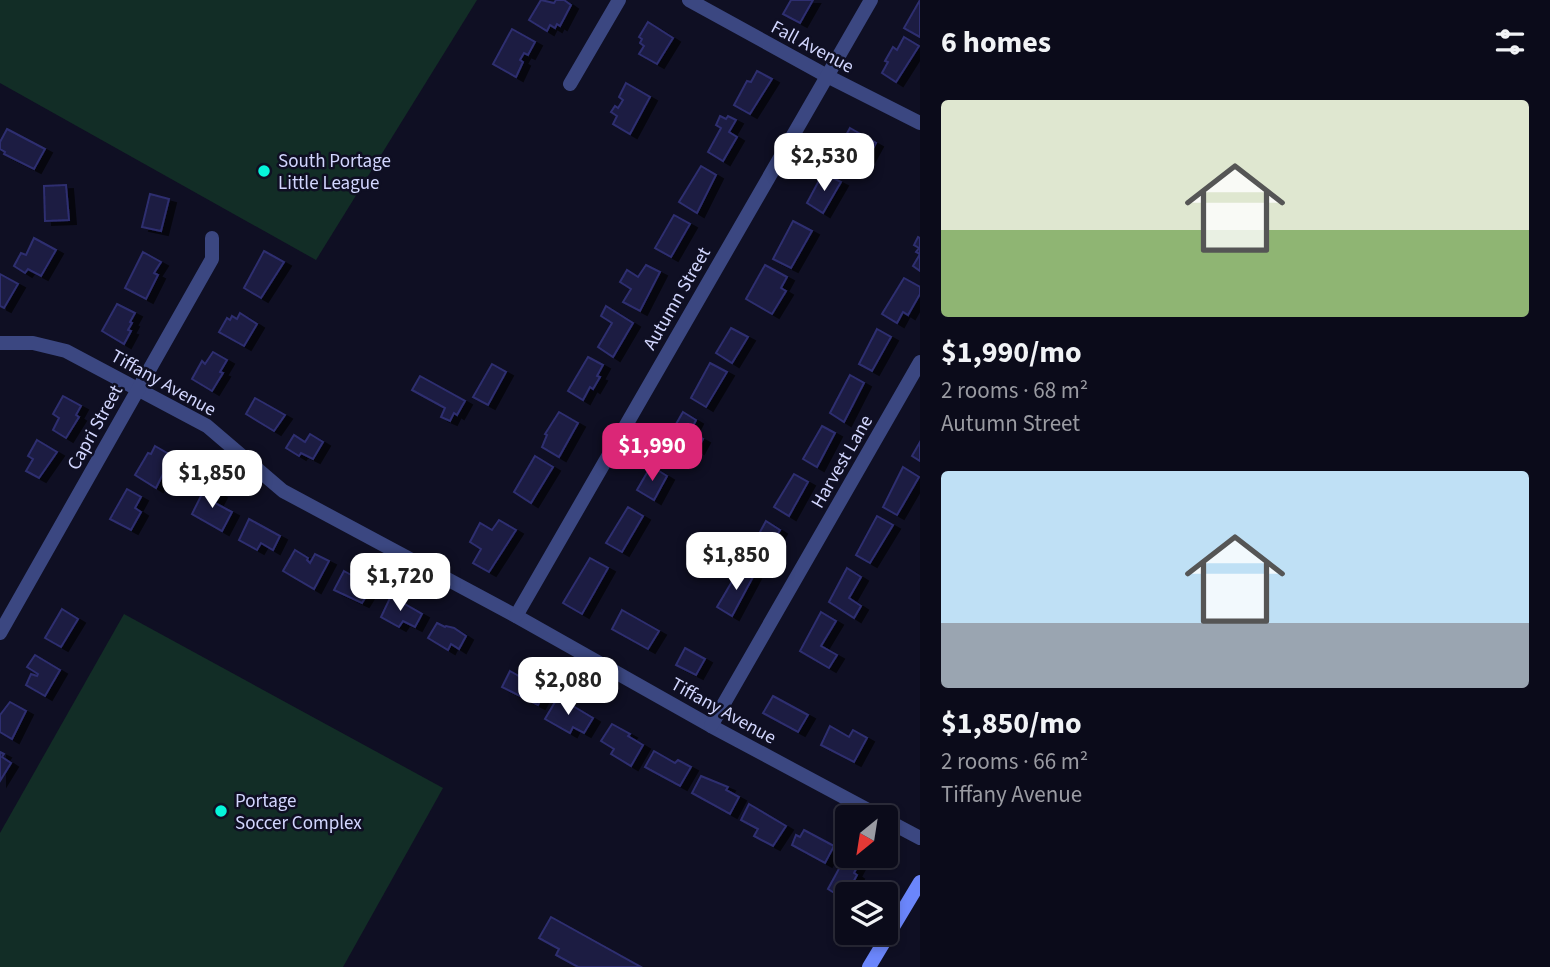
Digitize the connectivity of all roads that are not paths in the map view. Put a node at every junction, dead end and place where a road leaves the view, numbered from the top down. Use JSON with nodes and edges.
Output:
{"nodes":[{"id":1,"x":619,"y":0,"type":"edge"},
{"id":2,"x":689,"y":0,"type":"edge"},
{"id":3,"x":871,"y":0,"type":"edge"},
{"id":4,"x":827,"y":76,"type":"junction"},
{"id":5,"x":570,"y":84,"type":"dead end"},
{"id":6,"x":920,"y":123,"type":"edge"},
{"id":7,"x":212,"y":238,"type":"dead end"},
{"id":8,"x":0,"y":342,"type":"edge"},
{"id":9,"x":920,"y":362,"type":"edge"},
{"id":10,"x":137,"y":389,"type":"junction"},
{"id":11,"x":516,"y":616,"type":"junction"},
{"id":12,"x":0,"y":633,"type":"edge"},
{"id":13,"x":711,"y":726,"type":"junction"},
{"id":14,"x":859,"y":805,"type":"edge"},
{"id":15,"x":898,"y":826,"type":"edge"},
{"id":16,"x":920,"y":838,"type":"edge"},
{"id":17,"x":920,"y":881,"type":"edge"},
{"id":18,"x":869,"y":967,"type":"edge"}],
"edges":[{"from":1,"to":5,"type":"street"},
{"from":2,"to":4,"type":"street","name":"Fall Avenue"},
{"from":3,"to":4,"type":"street","name":"Autumn Street"},
{"from":4,"to":6,"type":"street","name":"Fall Avenue"},
{"from":4,"to":11,"type":"street","name":"Autumn Street"},
{"from":7,"to":10,"type":"street","name":"Capri Street"},
{"from":8,"to":10,"type":"street","name":"Tiffany Avenue"},
{"from":9,"to":13,"type":"street","name":"Harvest Lane"},
{"from":10,"to":11,"type":"street","name":"Tiffany Avenue"},
{"from":10,"to":12,"type":"street","name":"Capri Street"},
{"from":11,"to":13,"type":"street","name":"Tiffany Avenue"},
{"from":13,"to":14,"type":"street","name":"Tiffany Avenue"},
{"from":15,"to":16,"type":"street","name":"Tiffany Avenue"},
{"from":17,"to":18,"type":"main road"}]}
